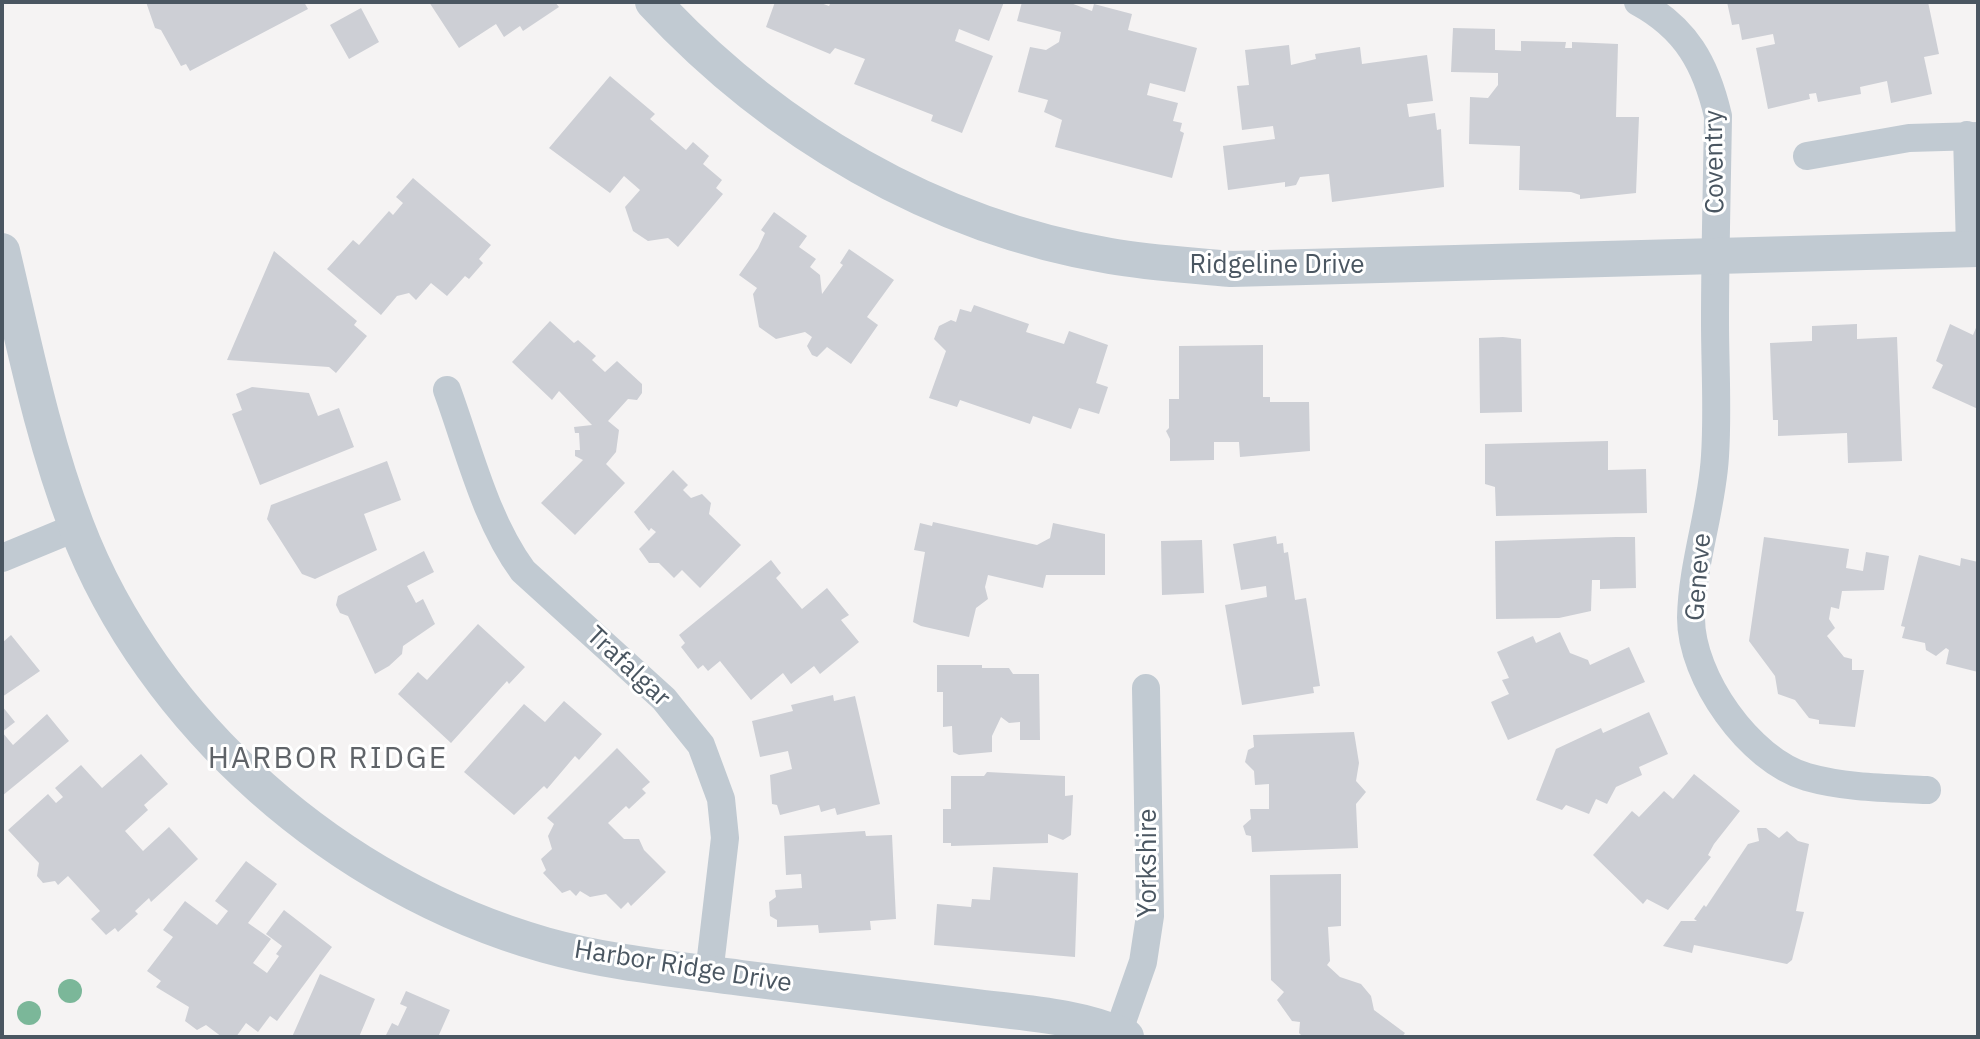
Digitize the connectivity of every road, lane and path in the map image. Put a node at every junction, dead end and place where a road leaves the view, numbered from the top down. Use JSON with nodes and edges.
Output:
{"nodes":[{"id":1,"x":653,"y":2,"type":"edge"},
{"id":2,"x":1638,"y":2,"type":"edge"},
{"id":3,"x":1972,"y":135,"type":"edge"},
{"id":4,"x":1807,"y":156,"type":"dead end"},
{"id":5,"x":1974,"y":249,"type":"edge"},
{"id":6,"x":2,"y":251,"type":"edge"},
{"id":7,"x":1715,"y":258,"type":"junction"},
{"id":8,"x":447,"y":390,"type":"dead end"},
{"id":9,"x":77,"y":527,"type":"junction"},
{"id":10,"x":2,"y":558,"type":"edge"},
{"id":11,"x":1146,"y":688,"type":"dead end"},
{"id":12,"x":1927,"y":790,"type":"dead end"},
{"id":13,"x":709,"y":974,"type":"junction"},
{"id":14,"x":1122,"y":1035,"type":"edge"}],
"edges":[{"from":1,"to":7,"type":"street","name":"Ridgeline Drive"},
{"from":2,"to":7,"type":"street","name":"Coventry"},
{"from":3,"to":4,"type":"street"},
{"from":3,"to":5,"type":"street"},
{"from":5,"to":7,"type":"street","name":"Ridgeline Drive"},
{"from":6,"to":9,"type":"street","name":"Harbor Ridge Drive"},
{"from":7,"to":12,"type":"street","name":"Geneve"},
{"from":8,"to":13,"type":"street","name":"Trafalgar"},
{"from":9,"to":10,"type":"street"},
{"from":9,"to":13,"type":"street","name":"Harbor Ridge Drive"},
{"from":11,"to":14,"type":"street","name":"Yorkshire"},
{"from":13,"to":14,"type":"street","name":"Harbor Ridge Drive"}]}
